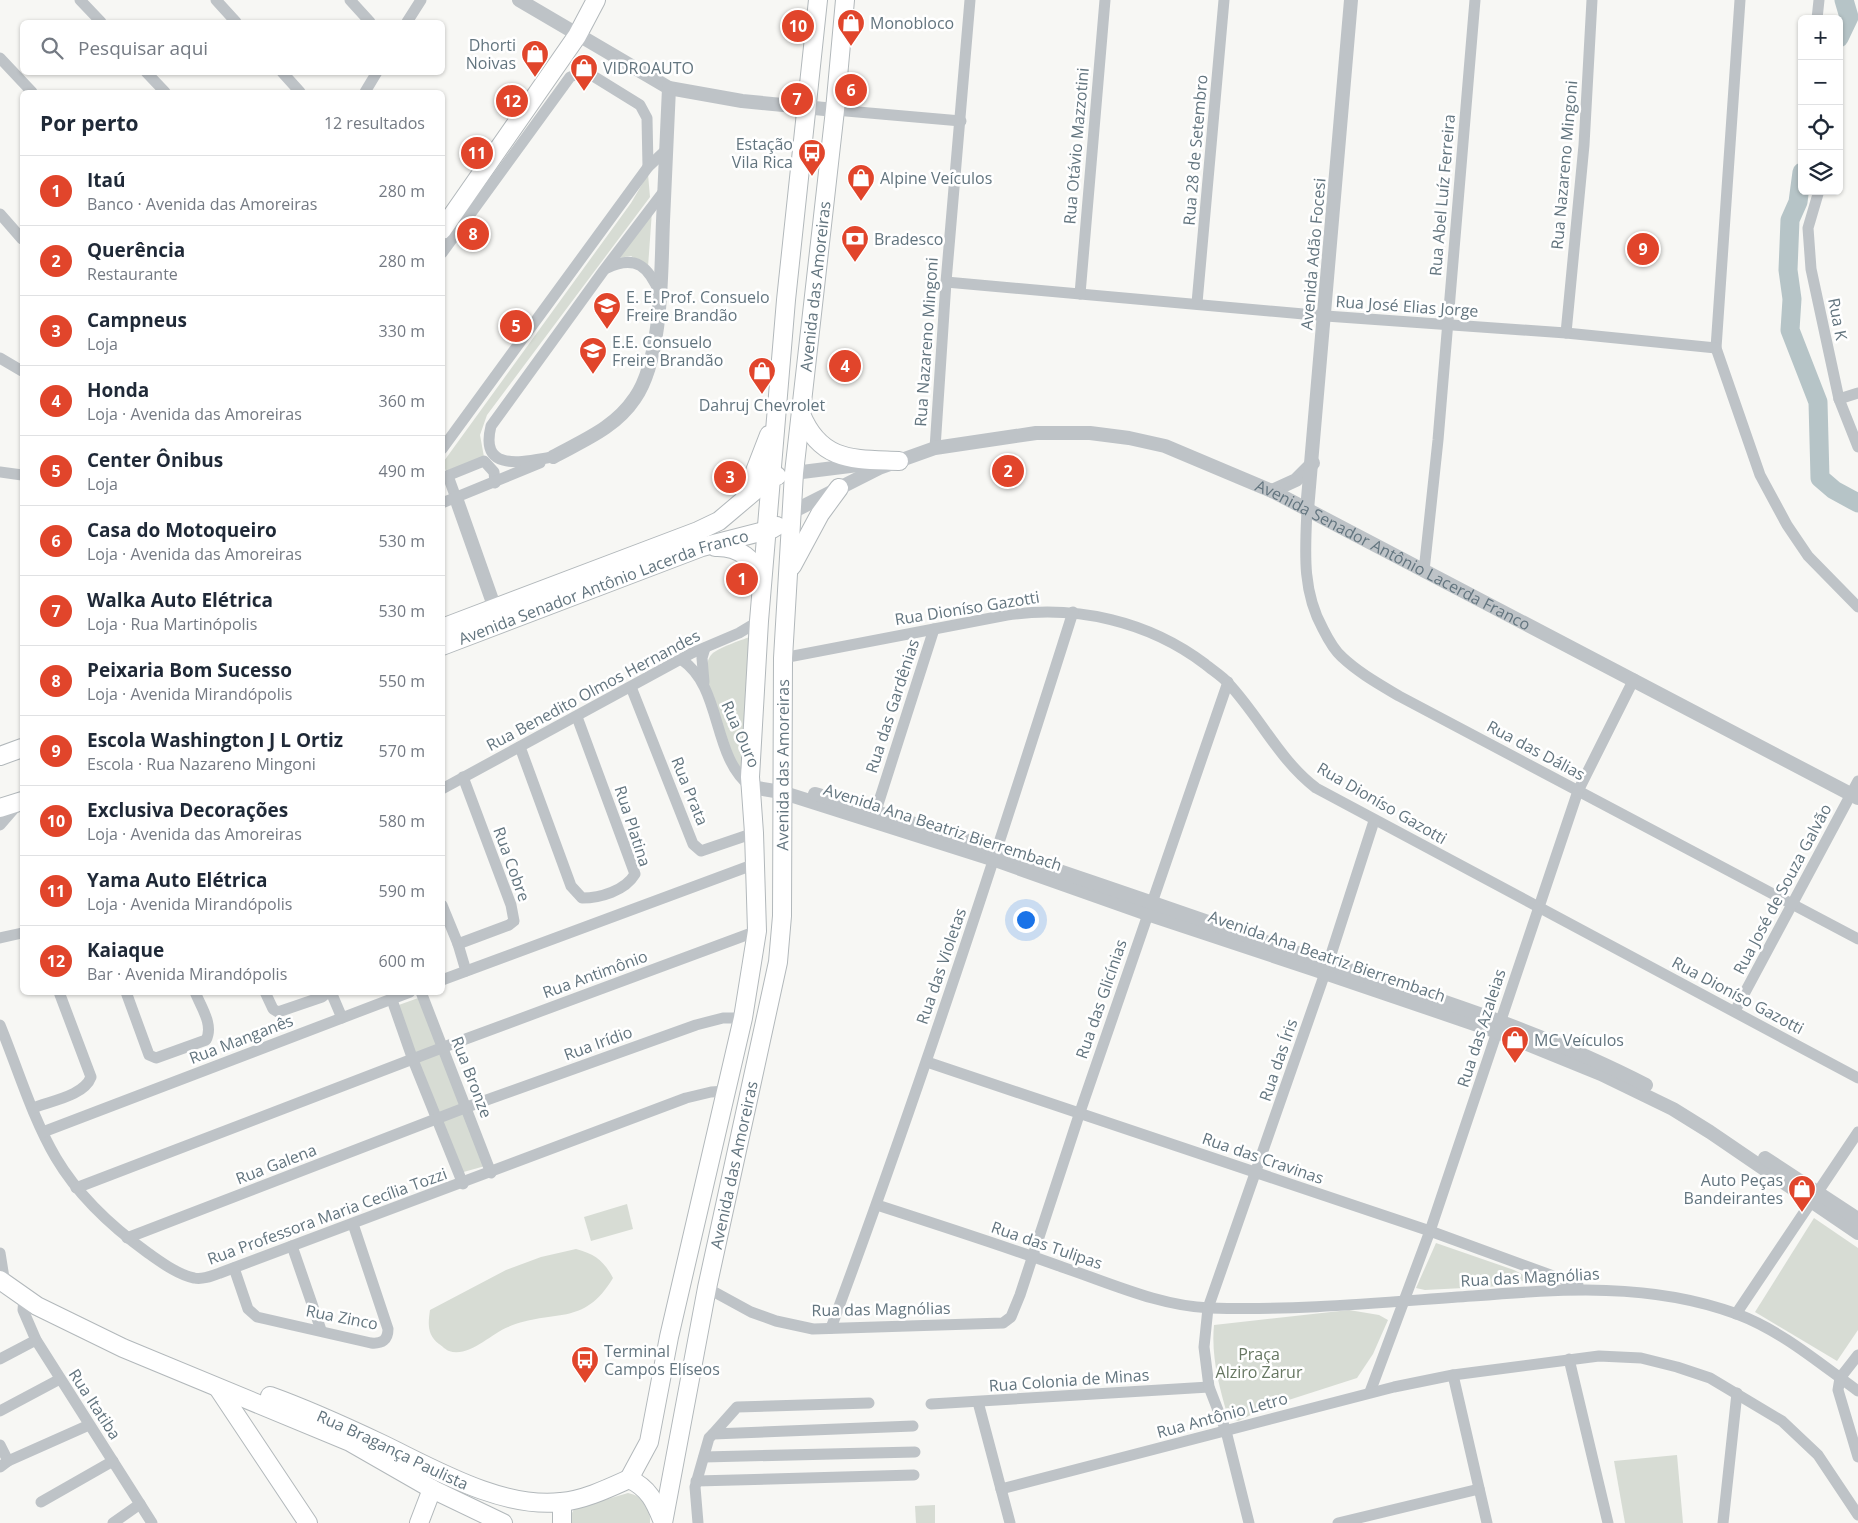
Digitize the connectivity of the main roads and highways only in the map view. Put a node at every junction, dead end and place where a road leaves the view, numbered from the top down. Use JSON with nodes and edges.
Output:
{"nodes":[{"id":1,"x":583,"y":0,"type":"edge"},
{"id":2,"x":596,"y":0,"type":"edge"},
{"id":3,"x":818,"y":0,"type":"edge"},
{"id":4,"x":845,"y":0,"type":"edge"},
{"id":5,"x":573,"y":33,"type":"junction"},
{"id":6,"x":445,"y":207,"type":"edge"},
{"id":7,"x":445,"y":225,"type":"edge"},
{"id":8,"x":801,"y":414,"type":"junction"},
{"id":9,"x":777,"y":415,"type":"junction"},
{"id":10,"x":899,"y":461,"type":"road end"},
{"id":11,"x":794,"y":472,"type":"junction"},
{"id":12,"x":771,"y":477,"type":"junction"},
{"id":13,"x":839,"y":488,"type":"road end"},
{"id":14,"x":743,"y":499,"type":"junction"},
{"id":15,"x":792,"y":512,"type":"junction"},
{"id":16,"x":767,"y":530,"type":"junction"},
{"id":17,"x":702,"y":547,"type":"junction"},
{"id":18,"x":789,"y":573,"type":"junction"},
{"id":19,"x":762,"y":583,"type":"junction"},
{"id":20,"x":498,"y":616,"type":"junction"},
{"id":21,"x":445,"y":627,"type":"edge"},
{"id":22,"x":445,"y":644,"type":"edge"},
{"id":23,"x":20,"y":749,"type":"edge"},
{"id":24,"x":0,"y":756,"type":"edge"},
{"id":25,"x":20,"y":802,"type":"edge"},
{"id":26,"x":0,"y":808,"type":"edge"},
{"id":27,"x":2,"y":1282,"type":"edge"},
{"id":28,"x":158,"y":1363,"type":"junction"},
{"id":29,"x":218,"y":1388,"type":"junction"},
{"id":30,"x":289,"y":1403,"type":"junction"},
{"id":31,"x":266,"y":1406,"type":"junction"},
{"id":32,"x":250,"y":1434,"type":"junction"},
{"id":33,"x":629,"y":1478,"type":"junction"},
{"id":34,"x":432,"y":1489,"type":"junction"},
{"id":35,"x":562,"y":1502,"type":"junction"},
{"id":36,"x":481,"y":1519,"type":"edge"},
{"id":37,"x":663,"y":1522,"type":"edge"},
{"id":38,"x":308,"y":1523,"type":"edge"},
{"id":39,"x":419,"y":1523,"type":"edge"},
{"id":40,"x":503,"y":1523,"type":"edge"},
{"id":41,"x":562,"y":1523,"type":"edge"}],
"edges":[{"from":1,"to":5,"type":"main road"},
{"from":2,"to":5,"type":"main road"},
{"from":3,"to":9,"type":"main road","name":"Avenida das Amoreiras"},
{"from":4,"to":8,"type":"main road","name":"Avenida das Amoreiras"},
{"from":5,"to":6,"type":"main road"},
{"from":5,"to":7,"type":"main road"},
{"from":8,"to":10,"type":"main road"},
{"from":8,"to":11,"type":"main road","name":"Avenida das Amoreiras"},
{"from":9,"to":12,"type":"main road","name":"Avenida das Amoreiras"},
{"from":9,"to":14,"type":"main road"},
{"from":11,"to":12,"type":"main road"},
{"from":11,"to":15,"type":"main road","name":"Avenida das Amoreiras"},
{"from":12,"to":14,"type":"main road","name":"Avenida Senador Antônio Lacerda Franco"},
{"from":12,"to":16,"type":"main road","name":"Avenida das Amoreiras"},
{"from":13,"to":18,"type":"main road"},
{"from":14,"to":20,"type":"main road","name":"Avenida Senador Antônio Lacerda Franco"},
{"from":15,"to":16,"type":"main road","name":"Avenida Senador Antônio Lacerda Franco"},
{"from":15,"to":18,"type":"main road","name":"Avenida das Amoreiras"},
{"from":16,"to":17,"type":"main road","name":"Avenida Senador Antônio Lacerda Franco"},
{"from":16,"to":19,"type":"main road","name":"Avenida das Amoreiras"},
{"from":17,"to":19,"type":"main road"},
{"from":17,"to":20,"type":"main road","name":"Avenida Senador Antônio Lacerda Franco"},
{"from":18,"to":37,"type":"main road","name":"Avenida das Amoreiras"},
{"from":19,"to":33,"type":"main road","name":"Avenida das Amoreiras"},
{"from":20,"to":21,"type":"main road","name":"Avenida Senador Antônio Lacerda Franco"},
{"from":20,"to":22,"type":"main road","name":"Avenida Senador Antônio Lacerda Franco"},
{"from":23,"to":24,"type":"main road"},
{"from":25,"to":26,"type":"main road"},
{"from":27,"to":28,"type":"main road","name":"Rua Bragança Paulista"},
{"from":28,"to":29,"type":"main road","name":"Rua Bragança Paulista"},
{"from":28,"to":30,"type":"main road","name":"Rua Bragança Paulista"},
{"from":29,"to":31,"type":"main road","name":"Rua Bragança Paulista"},
{"from":29,"to":32,"type":"main road"},
{"from":30,"to":31,"type":"main road"},
{"from":30,"to":35,"type":"main road","name":"Rua Bragança Paulista"},
{"from":31,"to":32,"type":"main road"},
{"from":31,"to":34,"type":"main road","name":"Rua Bragança Paulista"},
{"from":32,"to":38,"type":"main road"},
{"from":33,"to":35,"type":"main road","name":"Rua Bragança Paulista"},
{"from":33,"to":37,"type":"main road"},
{"from":34,"to":36,"type":"main road","name":"Rua Bragança Paulista"},
{"from":34,"to":39,"type":"main road"},
{"from":35,"to":41,"type":"main road"},
{"from":36,"to":40,"type":"main road","name":"Rua Bragança Paulista"}]}
